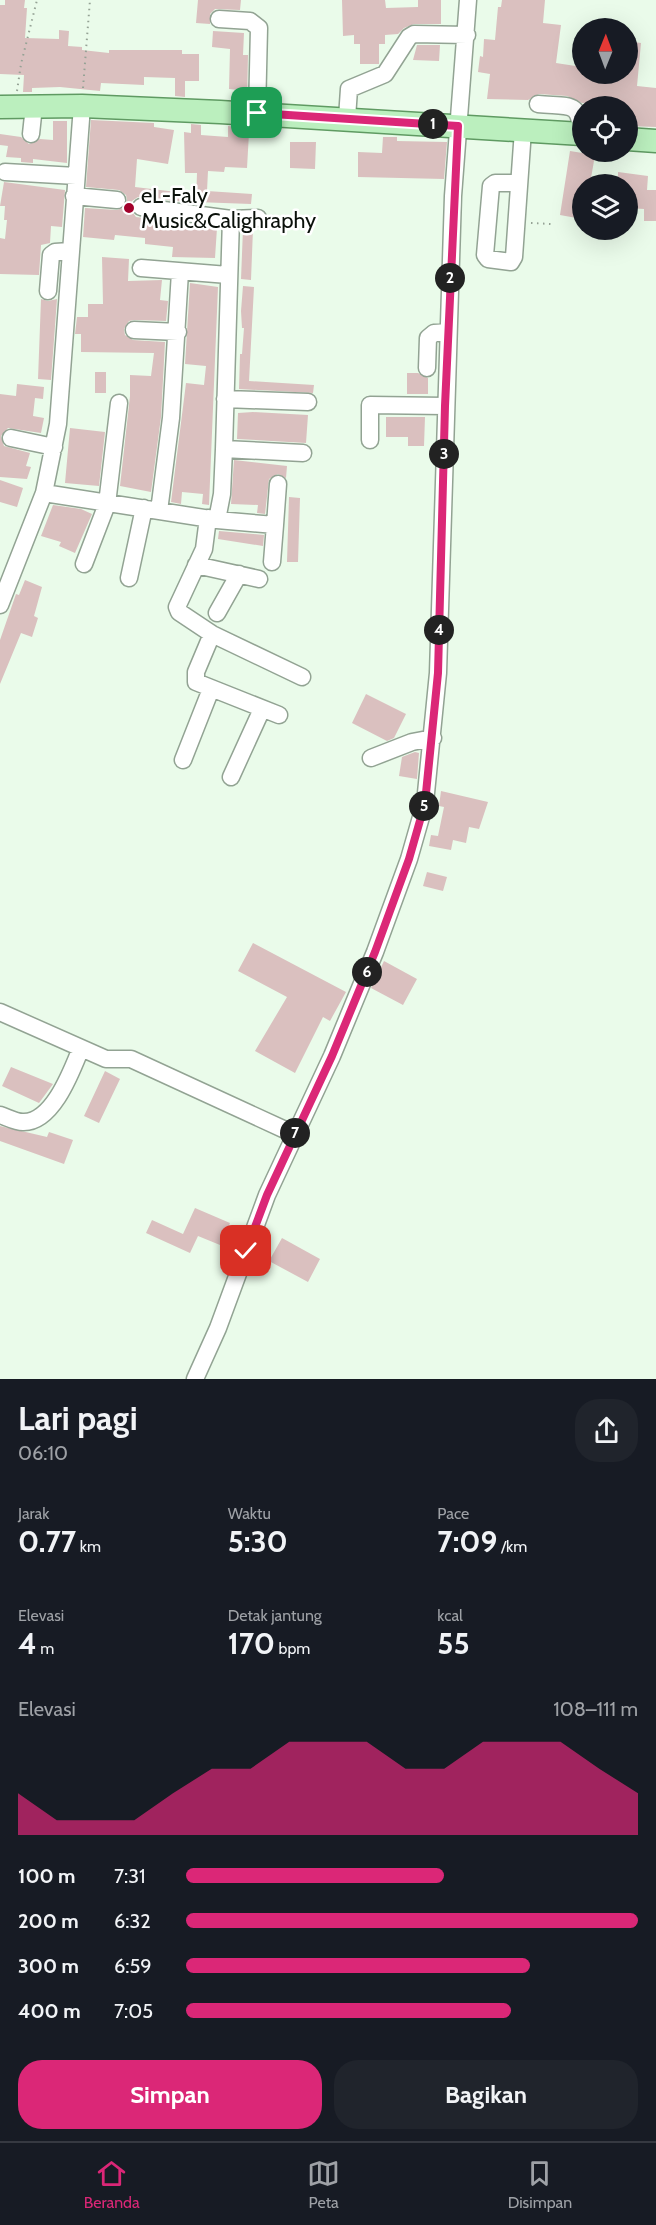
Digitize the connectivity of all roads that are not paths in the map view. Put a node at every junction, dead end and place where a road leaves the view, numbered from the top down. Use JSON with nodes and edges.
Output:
{"nodes":[{"id":1,"x":468,"y":0,"type":"edge"},
{"id":2,"x":219,"y":19,"type":"dead end"},
{"id":3,"x":466,"y":35,"type":"junction"},
{"id":4,"x":538,"y":104,"type":"dead end"},
{"id":5,"x":17,"y":106,"type":"edge"},
{"id":6,"x":82,"y":106,"type":"junction"},
{"id":7,"x":572,"y":108,"type":"edge"},
{"id":8,"x":257,"y":113,"type":"junction"},
{"id":9,"x":347,"y":118,"type":"junction"},
{"id":10,"x":458,"y":126,"type":"junction"},
{"id":11,"x":523,"y":130,"type":"junction"},
{"id":12,"x":572,"y":133,"type":"edge"},
{"id":13,"x":31,"y":134,"type":"dead end"},
{"id":14,"x":638,"y":140,"type":"edge"},
{"id":15,"x":656,"y":141,"type":"edge"},
{"id":16,"x":5,"y":172,"type":"dead end"},
{"id":17,"x":76,"y":176,"type":"junction"},
{"id":18,"x":519,"y":183,"type":"junction"},
{"id":19,"x":75,"y":196,"type":"junction"},
{"id":20,"x":117,"y":200,"type":"dead end"},
{"id":21,"x":141,"y":207,"type":"dead end"},
{"id":22,"x":258,"y":218,"type":"dead end"},
{"id":23,"x":231,"y":219,"type":"junction"},
{"id":24,"x":70,"y":251,"type":"junction"},
{"id":25,"x":141,"y":268,"type":"dead end"},
{"id":26,"x":180,"y":272,"type":"junction"},
{"id":27,"x":228,"y":274,"type":"junction"},
{"id":28,"x":48,"y":291,"type":"dead end"},
{"id":29,"x":134,"y":330,"type":"dead end"},
{"id":30,"x":178,"y":332,"type":"junction"},
{"id":31,"x":448,"y":332,"type":"junction"},
{"id":32,"x":427,"y":368,"type":"dead end"},
{"id":33,"x":225,"y":399,"type":"junction"},
{"id":34,"x":308,"y":402,"type":"dead end"},
{"id":35,"x":119,"y":403,"type":"dead end"},
{"id":36,"x":445,"y":406,"type":"junction"},
{"id":37,"x":10,"y":438,"type":"dead end"},
{"id":38,"x":370,"y":440,"type":"dead end"},
{"id":39,"x":54,"y":447,"type":"junction"},
{"id":40,"x":224,"y":449,"type":"junction"},
{"id":41,"x":303,"y":453,"type":"dead end"},
{"id":42,"x":278,"y":484,"type":"dead end"},
{"id":43,"x":44,"y":493,"type":"junction"},
{"id":44,"x":107,"y":504,"type":"junction"},
{"id":45,"x":151,"y":509,"type":"junction"},
{"id":46,"x":212,"y":519,"type":"junction"},
{"id":47,"x":275,"y":525,"type":"junction"},
{"id":48,"x":272,"y":562,"type":"dead end"},
{"id":49,"x":84,"y":564,"type":"dead end"},
{"id":50,"x":196,"y":564,"type":"junction"},
{"id":51,"x":239,"y":574,"type":"junction"},
{"id":52,"x":129,"y":578,"type":"dead end"},
{"id":53,"x":259,"y":579,"type":"dead end"},
{"id":54,"x":0,"y":605,"type":"edge"},
{"id":55,"x":217,"y":613,"type":"dead end"},
{"id":56,"x":212,"y":634,"type":"junction"},
{"id":57,"x":302,"y":677,"type":"dead end"},
{"id":58,"x":211,"y":689,"type":"junction"},
{"id":59,"x":262,"y":709,"type":"junction"},
{"id":60,"x":279,"y":715,"type":"dead end"},
{"id":61,"x":433,"y":738,"type":"junction"},
{"id":62,"x":371,"y":758,"type":"dead end"},
{"id":63,"x":183,"y":760,"type":"dead end"},
{"id":64,"x":231,"y":777,"type":"dead end"},
{"id":65,"x":0,"y":1012,"type":"edge"},
{"id":66,"x":81,"y":1048,"type":"junction"},
{"id":67,"x":0,"y":1115,"type":"edge"},
{"id":68,"x":294,"y":1134,"type":"junction"},
{"id":69,"x":195,"y":1379,"type":"edge"}],
"edges":[{"from":1,"to":3,"type":"street"},
{"from":2,"to":8,"type":"street"},
{"from":3,"to":9,"type":"street"},
{"from":3,"to":10,"type":"street"},
{"from":4,"to":7,"type":"street"},
{"from":5,"to":6,"type":"main road"},
{"from":5,"to":13,"type":"street"},
{"from":6,"to":8,"type":"main road"},
{"from":6,"to":17,"type":"street"},
{"from":8,"to":9,"type":"main road"},
{"from":9,"to":10,"type":"main road"},
{"from":10,"to":11,"type":"main road"},
{"from":10,"to":31,"type":"street"},
{"from":11,"to":12,"type":"main road"},
{"from":11,"to":18,"type":"street"},
{"from":14,"to":15,"type":"main road"},
{"from":16,"to":17,"type":"street"},
{"from":17,"to":19,"type":"street"},
{"from":18,"to":18,"type":"street"},
{"from":19,"to":20,"type":"street"},
{"from":19,"to":24,"type":"street"},
{"from":21,"to":23,"type":"street"},
{"from":22,"to":23,"type":"street"},
{"from":23,"to":27,"type":"street"},
{"from":24,"to":28,"type":"street"},
{"from":24,"to":39,"type":"street"},
{"from":25,"to":26,"type":"street"},
{"from":26,"to":27,"type":"street"},
{"from":26,"to":30,"type":"street"},
{"from":27,"to":33,"type":"street"},
{"from":29,"to":30,"type":"street"},
{"from":30,"to":45,"type":"street"},
{"from":31,"to":32,"type":"street"},
{"from":31,"to":36,"type":"street"},
{"from":33,"to":34,"type":"street"},
{"from":33,"to":40,"type":"street"},
{"from":35,"to":44,"type":"street"},
{"from":36,"to":38,"type":"street"},
{"from":36,"to":61,"type":"street"},
{"from":37,"to":39,"type":"street"},
{"from":39,"to":43,"type":"street"},
{"from":40,"to":41,"type":"street"},
{"from":40,"to":46,"type":"street"},
{"from":42,"to":47,"type":"street"},
{"from":43,"to":44,"type":"street"},
{"from":43,"to":54,"type":"street"},
{"from":44,"to":45,"type":"street"},
{"from":44,"to":49,"type":"street"},
{"from":45,"to":46,"type":"street"},
{"from":45,"to":52,"type":"street"},
{"from":46,"to":47,"type":"street"},
{"from":46,"to":50,"type":"street"},
{"from":47,"to":48,"type":"street"},
{"from":50,"to":51,"type":"street"},
{"from":50,"to":56,"type":"street"},
{"from":51,"to":53,"type":"street"},
{"from":51,"to":55,"type":"street"},
{"from":56,"to":57,"type":"street"},
{"from":56,"to":58,"type":"street"},
{"from":58,"to":59,"type":"street"},
{"from":58,"to":63,"type":"street"},
{"from":59,"to":60,"type":"street"},
{"from":59,"to":64,"type":"street"},
{"from":61,"to":62,"type":"street"},
{"from":61,"to":68,"type":"street"},
{"from":65,"to":66,"type":"street"},
{"from":66,"to":67,"type":"street"},
{"from":66,"to":68,"type":"street"},
{"from":68,"to":69,"type":"street"}]}
